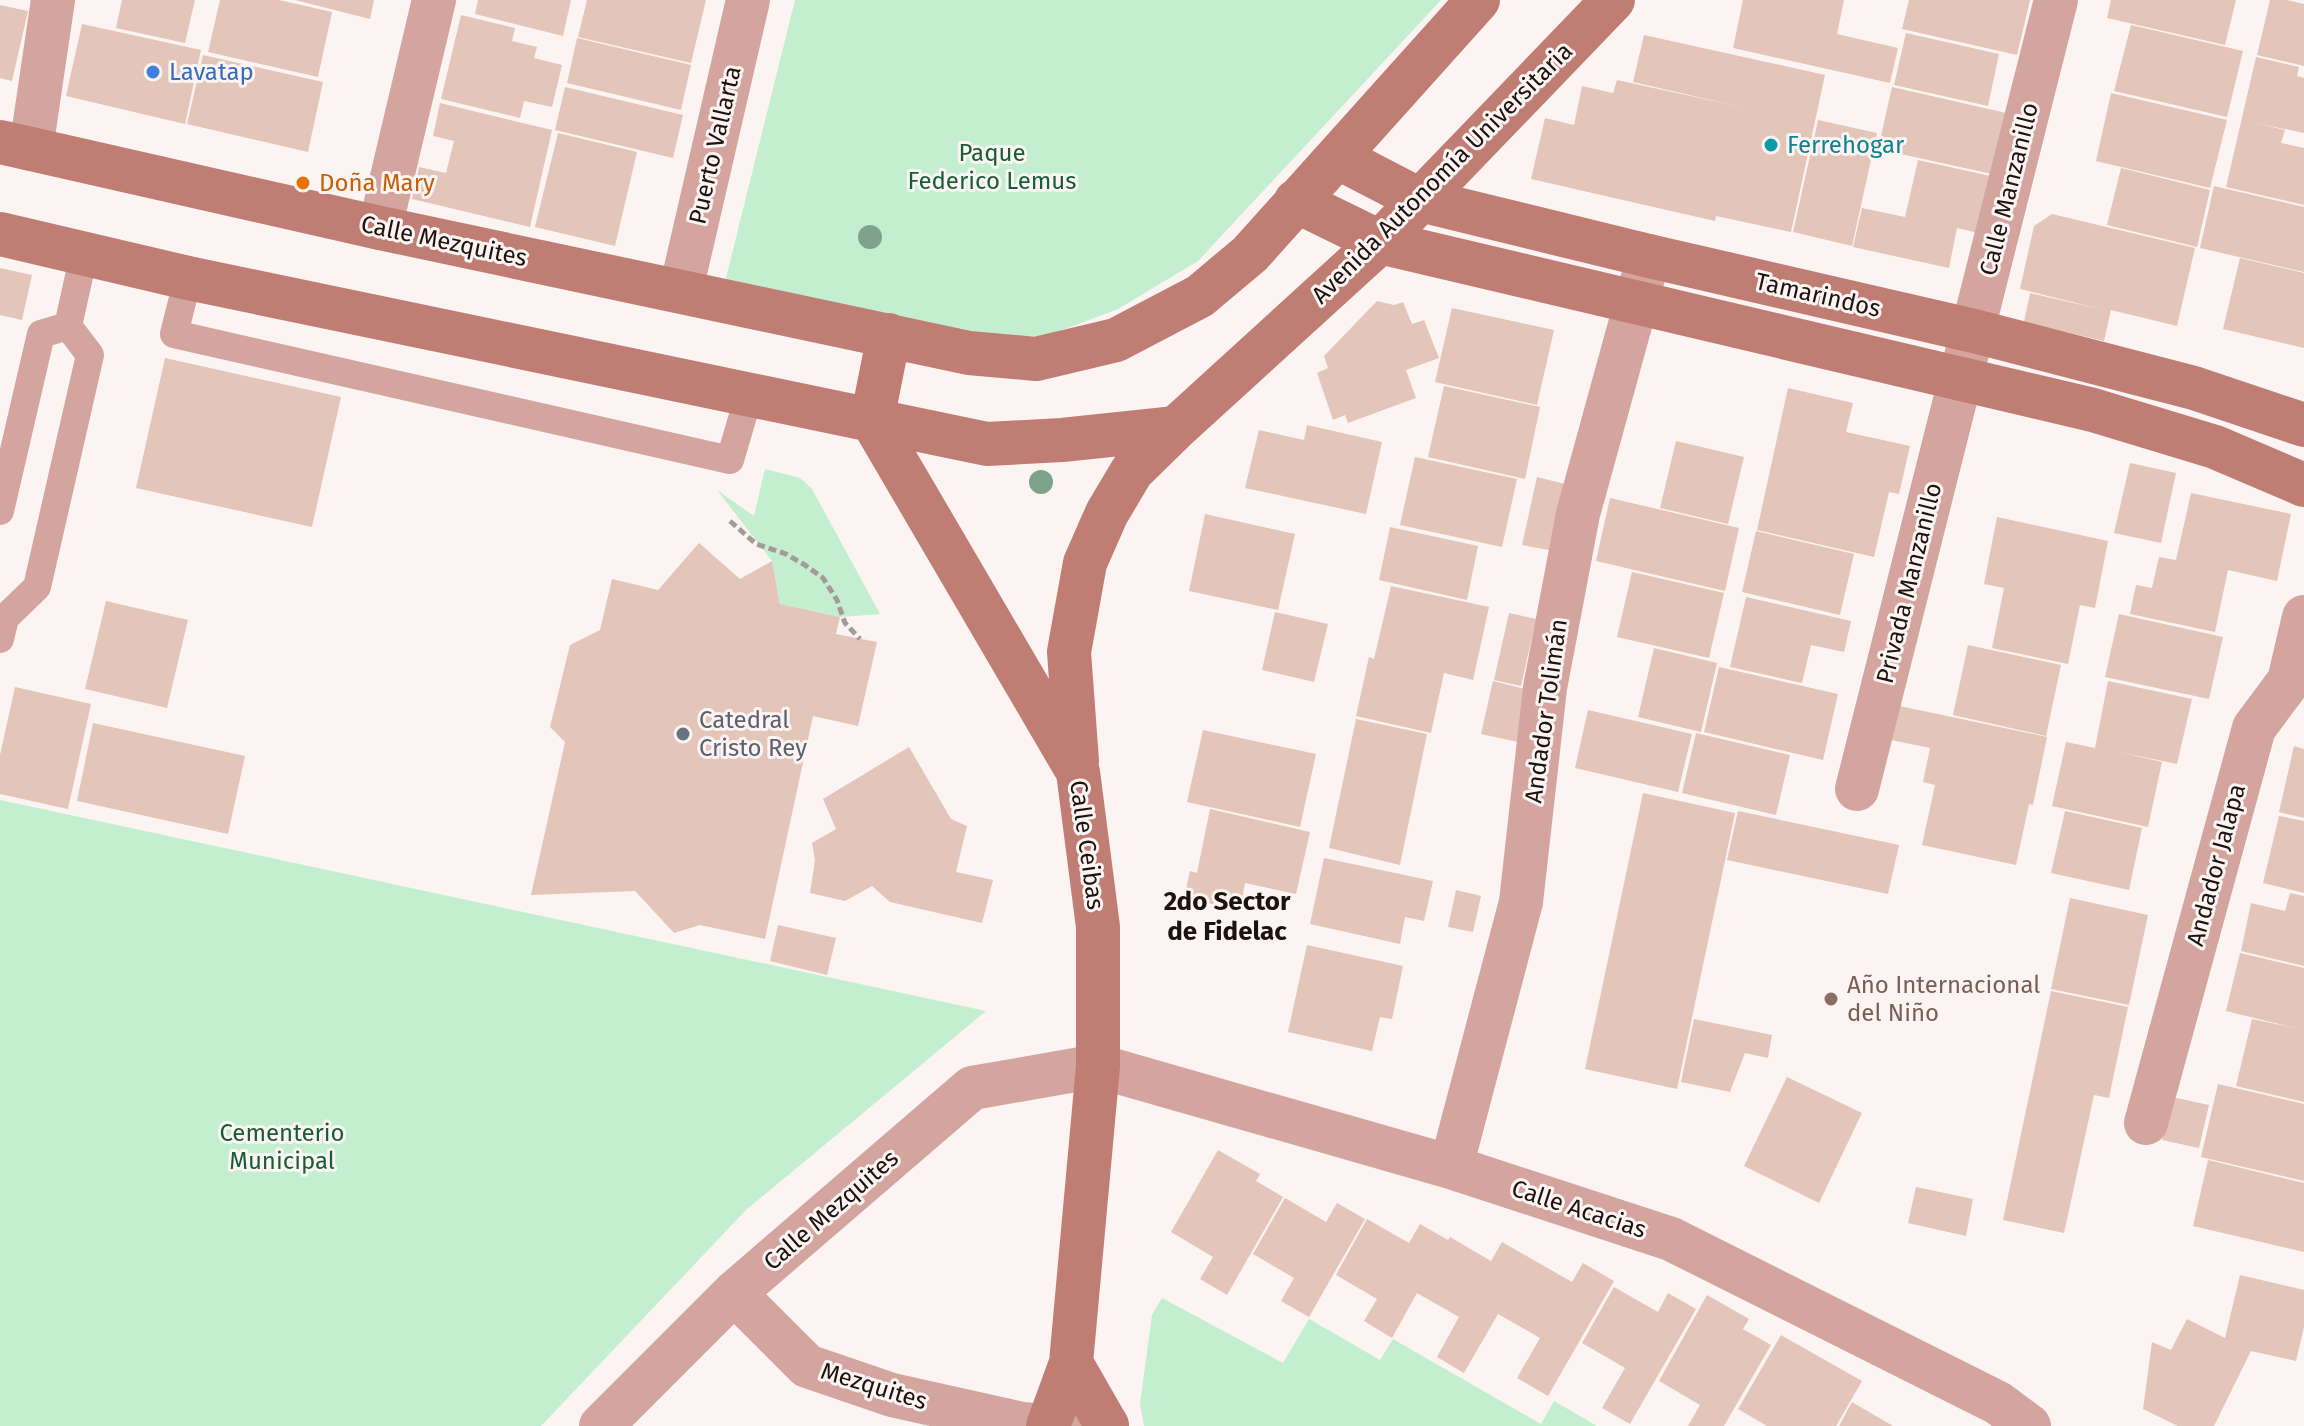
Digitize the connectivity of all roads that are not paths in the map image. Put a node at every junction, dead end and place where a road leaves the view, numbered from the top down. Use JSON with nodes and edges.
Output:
{"nodes":[{"id":1,"x":53,"y":0,"type":"edge"},
{"id":2,"x":434,"y":0,"type":"edge"},
{"id":3,"x":748,"y":0,"type":"edge"},
{"id":4,"x":1478,"y":0,"type":"edge"},
{"id":5,"x":1613,"y":0,"type":"edge"},
{"id":6,"x":2056,"y":0,"type":"edge"},
{"id":7,"x":15,"y":146,"type":"edge"},
{"id":8,"x":1337,"y":157,"type":"junction"},
{"id":9,"x":1420,"y":200,"type":"junction"},
{"id":10,"x":1296,"y":201,"type":"junction"},
{"id":11,"x":380,"y":228,"type":"junction"},
{"id":12,"x":0,"y":234,"type":"edge"},
{"id":13,"x":1380,"y":242,"type":"junction"},
{"id":14,"x":84,"y":254,"type":"junction"},
{"id":15,"x":1649,"y":256,"type":"junction"},
{"id":16,"x":188,"y":278,"type":"junction"},
{"id":17,"x":681,"y":290,"type":"junction"},
{"id":18,"x":1637,"y":302,"type":"junction"},
{"id":19,"x":68,"y":326,"type":"junction"},
{"id":20,"x":1974,"y":331,"type":"junction"},
{"id":21,"x":889,"y":335,"type":"junction"},
{"id":22,"x":1961,"y":378,"type":"junction"},
{"id":23,"x":749,"y":395,"type":"junction"},
{"id":24,"x":872,"y":420,"type":"junction"},
{"id":25,"x":2304,"y":425,"type":"edge"},
{"id":26,"x":1176,"y":428,"type":"junction"},
{"id":27,"x":2304,"y":485,"type":"edge"},
{"id":28,"x":0,"y":511,"type":"edge"},
{"id":29,"x":2304,"y":617,"type":"edge"},
{"id":30,"x":0,"y":639,"type":"edge"},
{"id":31,"x":1078,"y":772,"type":"junction"},
{"id":32,"x":1857,"y":789,"type":"dead end"},
{"id":33,"x":1098,"y":1066,"type":"junction"},
{"id":34,"x":2146,"y":1123,"type":"dead end"},
{"id":35,"x":1451,"y":1167,"type":"junction"},
{"id":36,"x":734,"y":1293,"type":"junction"},
{"id":37,"x":1071,"y":1363,"type":"junction"},
{"id":38,"x":1107,"y":1425,"type":"edge"},
{"id":39,"x":601,"y":1426,"type":"edge"},
{"id":40,"x":1039,"y":1426,"type":"edge"},
{"id":41,"x":2029,"y":1426,"type":"edge"}],
"edges":[{"from":1,"to":7,"type":"street"},
{"from":2,"to":11,"type":"street"},
{"from":3,"to":17,"type":"street","name":"Puerto Vallarta"},
{"from":4,"to":8,"type":"street"},
{"from":5,"to":9,"type":"street","name":"Avenida Autonomía Universitaria"},
{"from":6,"to":20,"type":"street","name":"Calle Manzanillo"},
{"from":7,"to":11,"type":"street","name":"Calle Mezquites"},
{"from":8,"to":9,"type":"street","name":"Tamarindos"},
{"from":8,"to":10,"type":"street"},
{"from":9,"to":13,"type":"street","name":"Avenida Autonomía Universitaria"},
{"from":9,"to":15,"type":"street","name":"Tamarindos"},
{"from":10,"to":13,"type":"street","name":"Tamarindos"},
{"from":10,"to":21,"type":"street"},
{"from":11,"to":17,"type":"street","name":"Calle Mezquites"},
{"from":12,"to":14,"type":"street"},
{"from":13,"to":18,"type":"street","name":"Tamarindos"},
{"from":13,"to":26,"type":"street","name":"Avenida Autonomía Universitaria"},
{"from":14,"to":16,"type":"street"},
{"from":14,"to":19,"type":"lane"},
{"from":15,"to":18,"type":"street","name":"Andador Tolimán"},
{"from":15,"to":20,"type":"street","name":"Tamarindos"},
{"from":16,"to":23,"type":"street"},
{"from":16,"to":23,"type":"lane"},
{"from":17,"to":21,"type":"street","name":"Calle Mezquites"},
{"from":18,"to":22,"type":"street","name":"Tamarindos"},
{"from":18,"to":35,"type":"street","name":"Andador Tolimán"},
{"from":19,"to":28,"type":"lane"},
{"from":19,"to":30,"type":"lane"},
{"from":20,"to":22,"type":"street","name":"Calle Manzanillo"},
{"from":20,"to":25,"type":"street","name":"Tamarindos"},
{"from":21,"to":24,"type":"street"},
{"from":22,"to":27,"type":"street","name":"Tamarindos"},
{"from":22,"to":32,"type":"street","name":"Privada Manzanillo"},
{"from":23,"to":24,"type":"street"},
{"from":24,"to":26,"type":"street"},
{"from":24,"to":31,"type":"street","name":"Calle Ceibas"},
{"from":26,"to":31,"type":"street","name":"Avenida Autonomía Universitaria"},
{"from":29,"to":34,"type":"street","name":"Andador Jalapa"},
{"from":31,"to":33,"type":"street","name":"Calle Ceibas"},
{"from":33,"to":35,"type":"street","name":"Calle Acacias"},
{"from":33,"to":36,"type":"street","name":"Calle Mezquites"},
{"from":33,"to":37,"type":"street","name":"Calle Ceibas"},
{"from":35,"to":41,"type":"street","name":"Calle Acacias"},
{"from":36,"to":39,"type":"street","name":"Calle Mezquites"},
{"from":36,"to":40,"type":"street","name":"Mezquites"},
{"from":37,"to":38,"type":"street"},
{"from":37,"to":40,"type":"street","name":"Calle Ceibas"},
{"from":38,"to":40,"type":"street","name":"Mezquites"}]}
